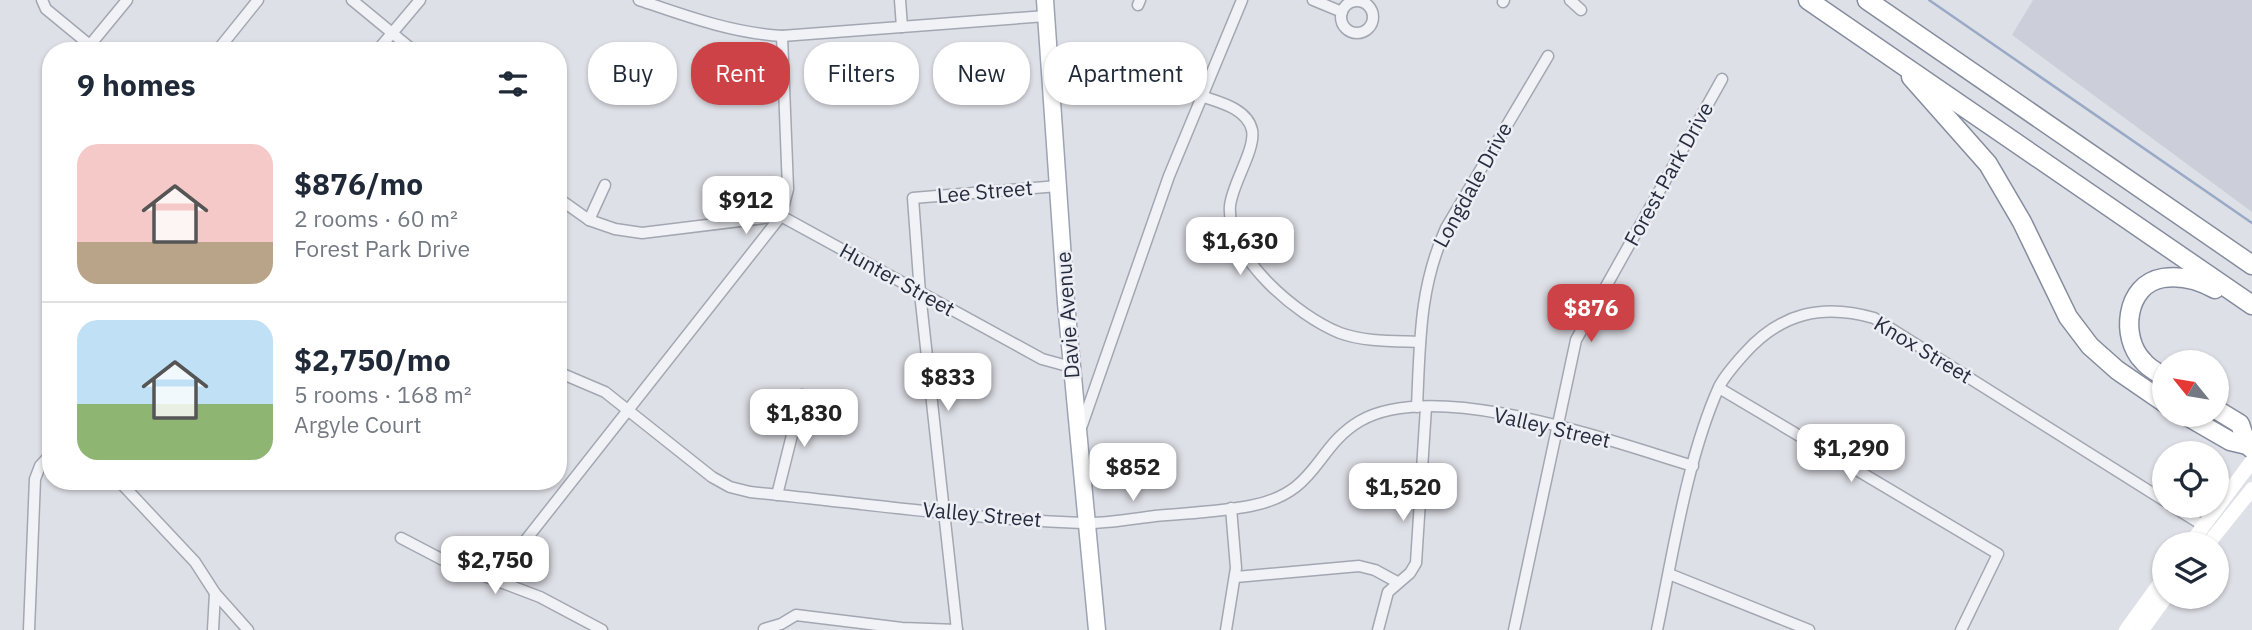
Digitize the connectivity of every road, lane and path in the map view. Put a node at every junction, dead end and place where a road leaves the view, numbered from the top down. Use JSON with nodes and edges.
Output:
{"nodes":[{"id":1,"x":42,"y":0,"type":"edge"},
{"id":2,"x":127,"y":0,"type":"edge"},
{"id":3,"x":258,"y":0,"type":"edge"},
{"id":4,"x":352,"y":0,"type":"edge"},
{"id":5,"x":420,"y":0,"type":"edge"},
{"id":6,"x":639,"y":0,"type":"edge"},
{"id":7,"x":900,"y":0,"type":"edge"},
{"id":8,"x":1242,"y":0,"type":"edge"},
{"id":9,"x":1313,"y":0,"type":"edge"},
{"id":10,"x":1570,"y":0,"type":"edge"},
{"id":11,"x":1808,"y":0,"type":"edge"},
{"id":12,"x":1867,"y":0,"type":"edge"},
{"id":13,"x":1046,"y":8,"type":"edge"},
{"id":14,"x":1581,"y":10,"type":"dead end"},
{"id":15,"x":1342,"y":12,"type":"dead end"},
{"id":16,"x":902,"y":27,"type":"junction"},
{"id":17,"x":392,"y":33,"type":"junction"},
{"id":18,"x":782,"y":36,"type":"junction"},
{"id":19,"x":86,"y":42,"type":"edge"},
{"id":20,"x":97,"y":42,"type":"edge"},
{"id":21,"x":224,"y":42,"type":"edge"},
{"id":22,"x":384,"y":42,"type":"edge"},
{"id":23,"x":403,"y":42,"type":"edge"},
{"id":24,"x":1548,"y":56,"type":"dead end"},
{"id":25,"x":1900,"y":63,"type":"junction"},
{"id":26,"x":1723,"y":79,"type":"dead end"},
{"id":27,"x":1207,"y":80,"type":"edge"},
{"id":28,"x":1207,"y":99,"type":"edge"},
{"id":29,"x":1197,"y":105,"type":"edge"},
{"id":30,"x":605,"y":185,"type":"dead end"},
{"id":31,"x":1058,"y":186,"type":"junction"},
{"id":32,"x":567,"y":204,"type":"edge"},
{"id":33,"x":781,"y":216,"type":"junction"},
{"id":34,"x":589,"y":220,"type":"junction"},
{"id":35,"x":2252,"y":262,"type":"edge"},
{"id":36,"x":920,"y":293,"type":"junction"},
{"id":37,"x":2252,"y":305,"type":"edge"},
{"id":38,"x":2252,"y":313,"type":"edge"},
{"id":39,"x":1420,"y":342,"type":"junction"},
{"id":40,"x":1071,"y":367,"type":"junction"},
{"id":41,"x":2152,"y":368,"type":"edge"},
{"id":42,"x":567,"y":376,"type":"edge"},
{"id":43,"x":1719,"y":388,"type":"junction"},
{"id":44,"x":2152,"y":394,"type":"edge"},
{"id":45,"x":802,"y":395,"type":"dead end"},
{"id":46,"x":1421,"y":407,"type":"junction"},
{"id":47,"x":630,"y":411,"type":"junction"},
{"id":48,"x":2230,"y":418,"type":"edge"},
{"id":49,"x":1557,"y":425,"type":"junction"},
{"id":50,"x":1077,"y":426,"type":"junction"},
{"id":51,"x":2206,"y":427,"type":"edge"},
{"id":52,"x":2250,"y":452,"type":"edge"},
{"id":53,"x":42,"y":464,"type":"edge"},
{"id":54,"x":1693,"y":466,"type":"junction"},
{"id":55,"x":567,"y":489,"type":"edge"},
{"id":56,"x":2252,"y":489,"type":"edge"},
{"id":57,"x":127,"y":490,"type":"edge"},
{"id":58,"x":566,"y":490,"type":"edge"},
{"id":59,"x":2152,"y":493,"type":"edge"},
{"id":60,"x":777,"y":495,"type":"junction"},
{"id":61,"x":1231,"y":508,"type":"junction"},
{"id":62,"x":943,"y":512,"type":"junction"},
{"id":63,"x":2191,"y":518,"type":"edge"},
{"id":64,"x":1084,"y":524,"type":"junction"},
{"id":65,"x":2204,"y":526,"type":"junction"},
{"id":66,"x":2199,"y":532,"type":"edge"},
{"id":67,"x":2218,"y":532,"type":"edge"},
{"id":68,"x":401,"y":538,"type":"dead end"},
{"id":69,"x":1669,"y":574,"type":"junction"},
{"id":70,"x":1236,"y":577,"type":"junction"},
{"id":71,"x":1397,"y":582,"type":"junction"},
{"id":72,"x":510,"y":584,"type":"junction"},
{"id":73,"x":215,"y":593,"type":"junction"},
{"id":74,"x":2152,"y":594,"type":"edge"},
{"id":75,"x":2157,"y":609,"type":"edge"},
{"id":76,"x":780,"y":627,"type":"edge"},
{"id":77,"x":764,"y":629,"type":"edge"},
{"id":78,"x":902,"y":629,"type":"edge"},
{"id":79,"x":29,"y":630,"type":"edge"},
{"id":80,"x":213,"y":630,"type":"edge"},
{"id":81,"x":248,"y":630,"type":"edge"},
{"id":82,"x":602,"y":630,"type":"edge"},
{"id":83,"x":957,"y":630,"type":"edge"},
{"id":84,"x":1097,"y":630,"type":"edge"},
{"id":85,"x":1226,"y":630,"type":"edge"},
{"id":86,"x":1378,"y":630,"type":"edge"},
{"id":87,"x":1514,"y":630,"type":"edge"},
{"id":88,"x":1657,"y":630,"type":"edge"},
{"id":89,"x":1809,"y":630,"type":"edge"},
{"id":90,"x":1961,"y":630,"type":"edge"},
{"id":91,"x":2126,"y":630,"type":"edge"},
{"id":92,"x":2142,"y":630,"type":"edge"}],
"edges":[{"from":1,"to":19,"type":"street"},
{"from":2,"to":20,"type":"street"},
{"from":3,"to":21,"type":"street"},
{"from":4,"to":17,"type":"street"},
{"from":5,"to":17,"type":"street"},
{"from":6,"to":18,"type":"street"},
{"from":7,"to":16,"type":"street"},
{"from":8,"to":27,"type":"street"},
{"from":9,"to":15,"type":"street"},
{"from":10,"to":14,"type":"street"},
{"from":11,"to":25,"type":"highway"},
{"from":12,"to":35,"type":"highway"},
{"from":13,"to":16,"type":"street"},
{"from":13,"to":31,"type":"main road","name":"Davie Avenue"},
{"from":16,"to":18,"type":"street"},
{"from":17,"to":22,"type":"street"},
{"from":17,"to":23,"type":"street"},
{"from":18,"to":33,"type":"street"},
{"from":24,"to":39,"type":"street","name":"Longdale Drive"},
{"from":25,"to":37,"type":"highway"},
{"from":25,"to":44,"type":"highway"},
{"from":26,"to":49,"type":"street","name":"Forest Park Drive"},
{"from":28,"to":39,"type":"street"},
{"from":29,"to":50,"type":"street"},
{"from":30,"to":34,"type":"street"},
{"from":31,"to":36,"type":"street","name":"Lee Street"},
{"from":31,"to":40,"type":"main road","name":"Davie Avenue"},
{"from":32,"to":34,"type":"street"},
{"from":33,"to":34,"type":"street"},
{"from":33,"to":36,"type":"street","name":"Hunter Street"},
{"from":33,"to":47,"type":"street"},
{"from":36,"to":40,"type":"street","name":"Hunter Street"},
{"from":36,"to":62,"type":"street"},
{"from":38,"to":41,"type":"highway"},
{"from":39,"to":46,"type":"street","name":"Longdale Drive"},
{"from":40,"to":50,"type":"main road","name":"Davie Avenue"},
{"from":42,"to":47,"type":"street","name":"Valley Street"},
{"from":43,"to":54,"type":"street","name":"Knox Street"},
{"from":43,"to":59,"type":"street","name":"Knox Street"},
{"from":43,"to":90,"type":"street"},
{"from":45,"to":60,"type":"street"},
{"from":46,"to":49,"type":"street","name":"Valley Street"},
{"from":46,"to":61,"type":"street","name":"Valley Street"},
{"from":46,"to":71,"type":"street","name":"Longdale Drive"},
{"from":47,"to":55,"type":"street"},
{"from":47,"to":60,"type":"street","name":"Valley Street"},
{"from":48,"to":52,"type":"highway"},
{"from":49,"to":54,"type":"street","name":"Valley Street"},
{"from":49,"to":87,"type":"street","name":"Forest Park Drive"},
{"from":50,"to":64,"type":"main road","name":"Davie Avenue"},
{"from":51,"to":52,"type":"highway"},
{"from":52,"to":65,"type":"main road"},
{"from":53,"to":79,"type":"street"},
{"from":54,"to":69,"type":"street","name":"Knox Street"},
{"from":56,"to":67,"type":"main road"},
{"from":57,"to":73,"type":"street"},
{"from":58,"to":72,"type":"street"},
{"from":60,"to":62,"type":"street","name":"Valley Street"},
{"from":61,"to":64,"type":"street","name":"Valley Street"},
{"from":61,"to":70,"type":"street"},
{"from":62,"to":64,"type":"street","name":"Valley Street"},
{"from":62,"to":83,"type":"street"},
{"from":63,"to":65,"type":"street"},
{"from":64,"to":84,"type":"main road","name":"Davie Avenue"},
{"from":65,"to":66,"type":"main road"},
{"from":68,"to":72,"type":"street"},
{"from":69,"to":88,"type":"street","name":"Knox Street"},
{"from":69,"to":89,"type":"street"},
{"from":70,"to":71,"type":"street"},
{"from":70,"to":85,"type":"street"},
{"from":71,"to":86,"type":"street","name":"Longdale Drive"},
{"from":72,"to":82,"type":"street"},
{"from":73,"to":80,"type":"street"},
{"from":73,"to":81,"type":"street"},
{"from":74,"to":91,"type":"main road"},
{"from":75,"to":92,"type":"main road"},
{"from":76,"to":77,"type":"street"},
{"from":76,"to":78,"type":"street"},
{"from":78,"to":83,"type":"street"}]}
